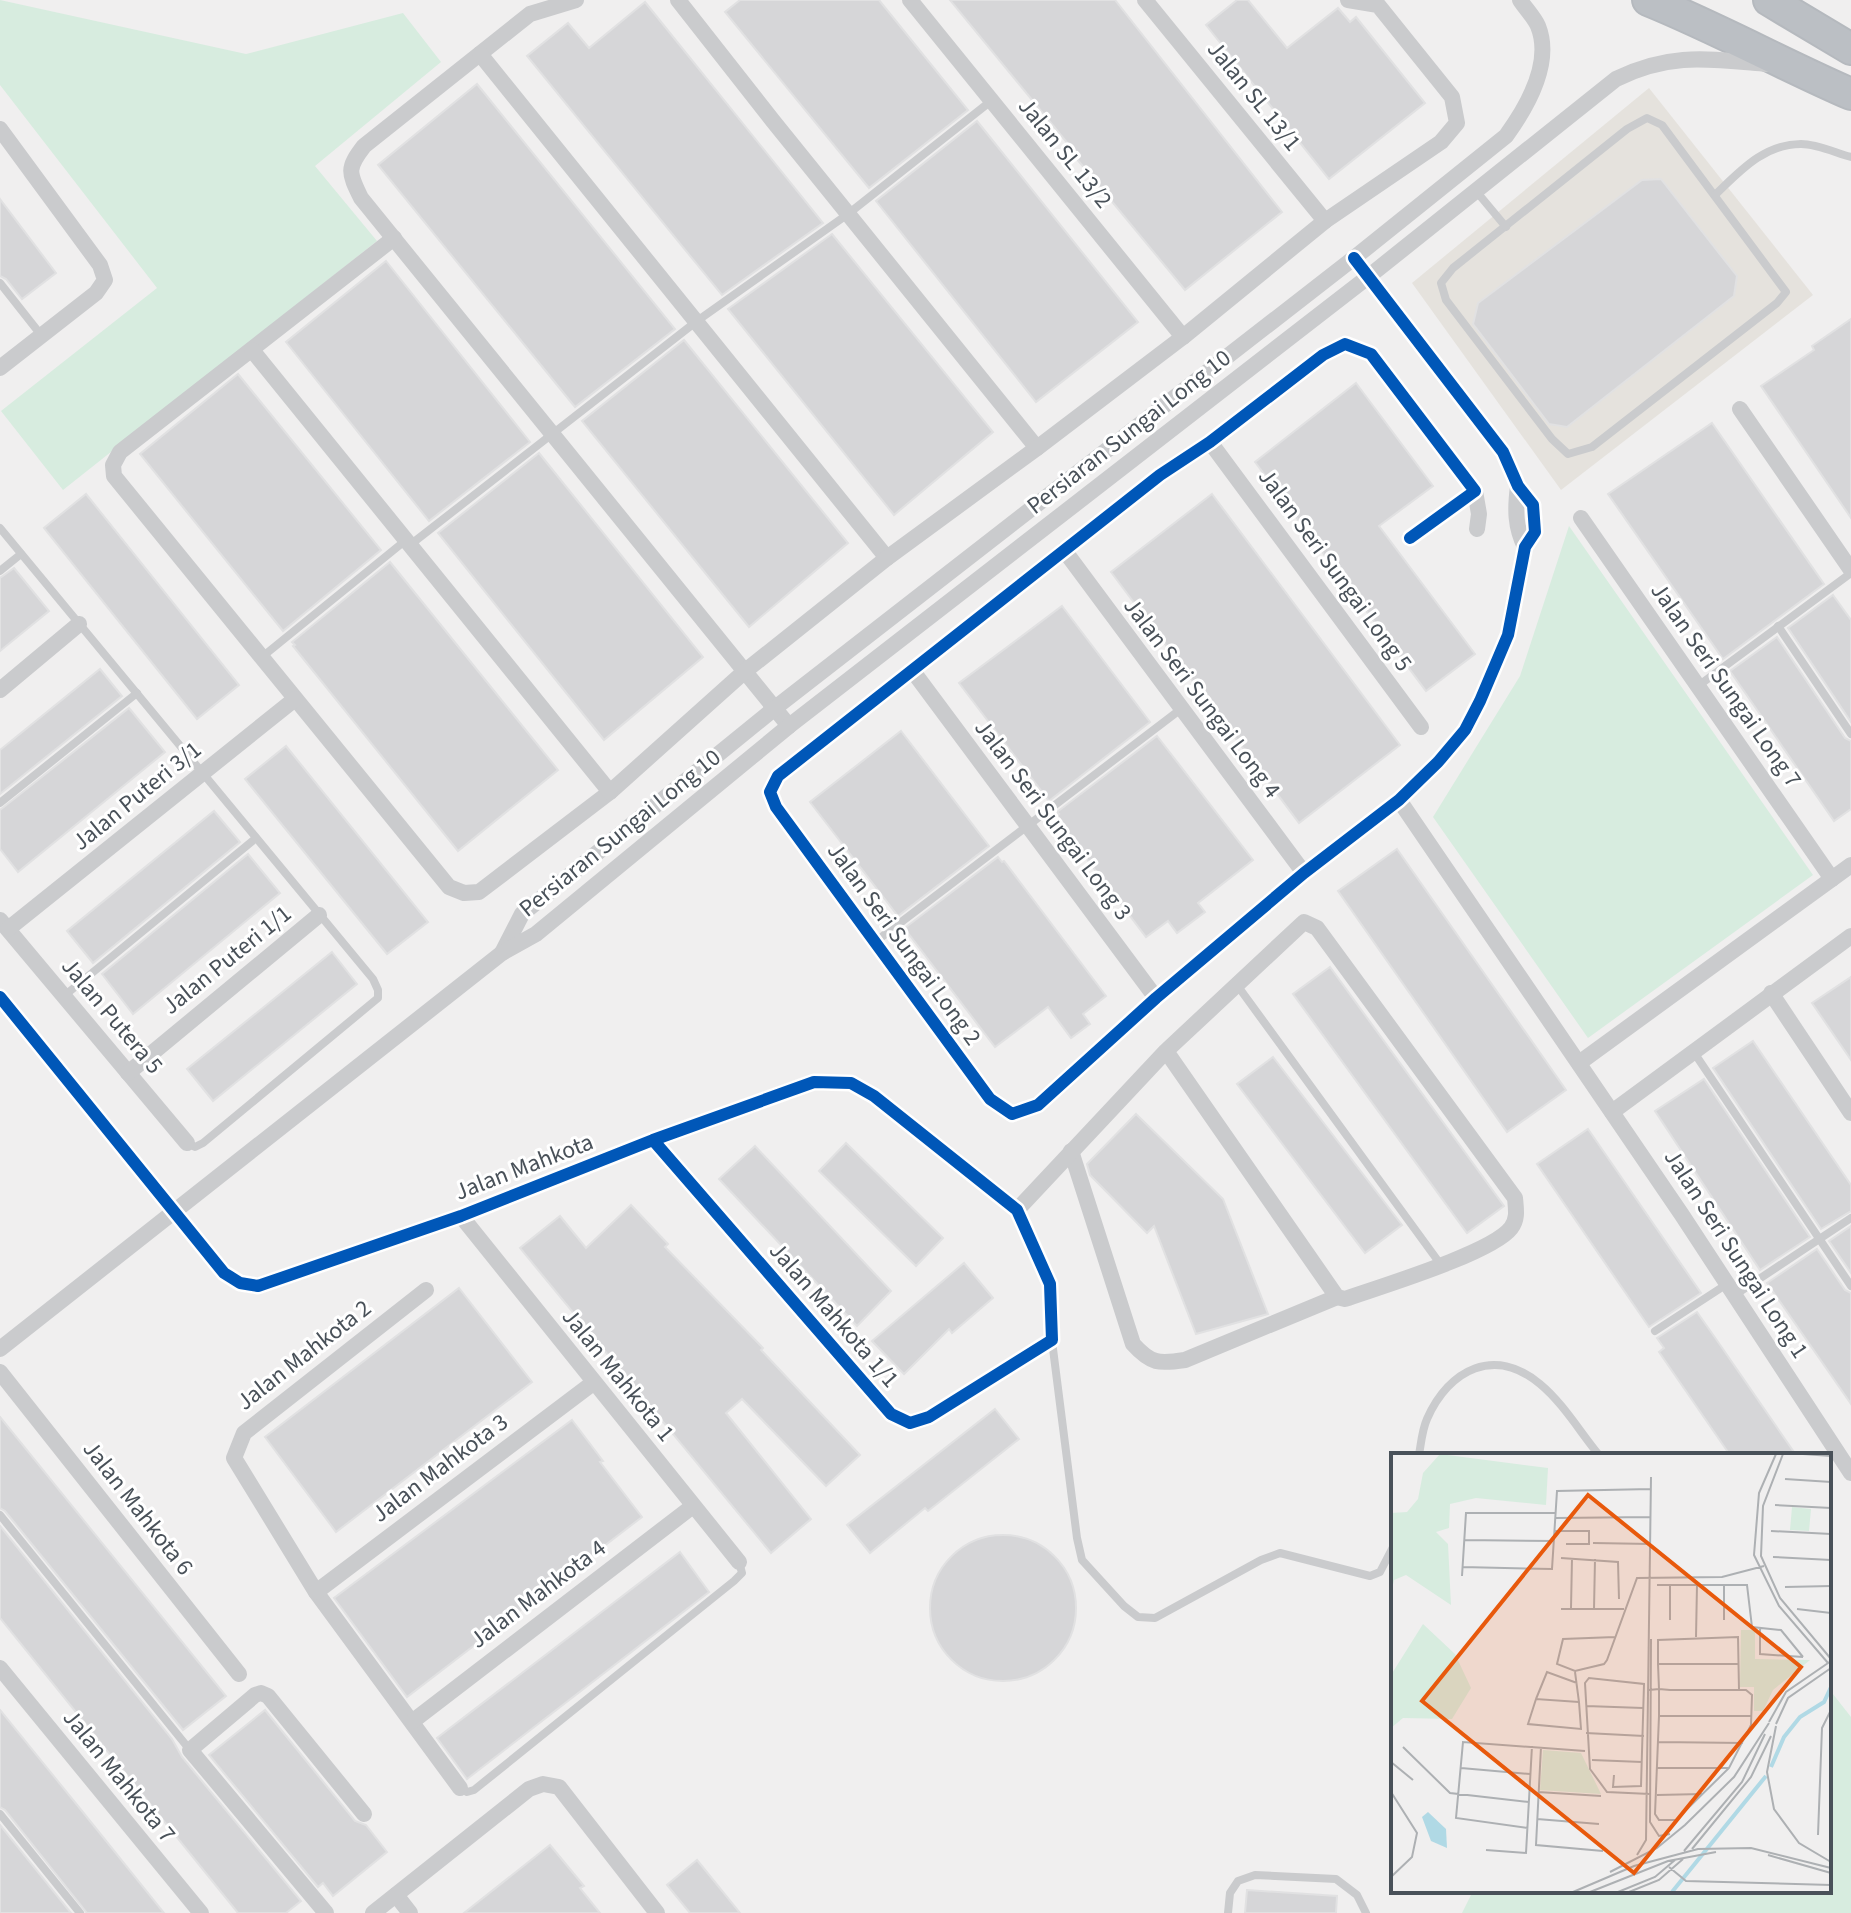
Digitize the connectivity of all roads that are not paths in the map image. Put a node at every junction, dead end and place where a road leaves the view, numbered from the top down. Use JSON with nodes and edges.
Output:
{"nodes":[{"id":1,"x":576,"y":0,"type":"edge"},
{"id":2,"x":678,"y":0,"type":"edge"},
{"id":3,"x":910,"y":0,"type":"edge"},
{"id":4,"x":1145,"y":0,"type":"edge"},
{"id":5,"x":1348,"y":0,"type":"edge"},
{"id":6,"x":1520,"y":0,"type":"edge"},
{"id":7,"x":1648,"y":0,"type":"edge"},
{"id":8,"x":1769,"y":0,"type":"edge"},
{"id":9,"x":1851,"y":49,"type":"edge"},
{"id":10,"x":480,"y":54,"type":"junction"},
{"id":11,"x":1789,"y":66,"type":"junction"},
{"id":12,"x":1851,"y":94,"type":"edge"},
{"id":13,"x":991,"y":100,"type":"junction"},
{"id":14,"x":0,"y":129,"type":"edge"},
{"id":15,"x":1851,"y":157,"type":"edge"},
{"id":16,"x":1476,"y":191,"type":"junction"},
{"id":17,"x":1715,"y":195,"type":"junction"},
{"id":18,"x":848,"y":214,"type":"junction"},
{"id":19,"x":1325,"y":221,"type":"junction"},
{"id":20,"x":1506,"y":227,"type":"junction"},
{"id":21,"x":394,"y":238,"type":"junction"},
{"id":22,"x":1354,"y":258,"type":"junction"},
{"id":23,"x":1368,"y":277,"type":"junction"},
{"id":24,"x":0,"y":283,"type":"edge"},
{"id":25,"x":697,"y":321,"type":"junction"},
{"id":26,"x":41,"y":336,"type":"junction"},
{"id":27,"x":1183,"y":337,"type":"junction"},
{"id":28,"x":252,"y":350,"type":"junction"},
{"id":29,"x":0,"y":368,"type":"edge"},
{"id":30,"x":1740,"y":409,"type":"dead end"},
{"id":31,"x":552,"y":434,"type":"junction"},
{"id":32,"x":1210,"y":442,"type":"junction"},
{"id":33,"x":1037,"y":448,"type":"junction"},
{"id":34,"x":1475,"y":491,"type":"junction"},
{"id":35,"x":1581,"y":518,"type":"dead end"},
{"id":36,"x":0,"y":528,"type":"edge"},
{"id":37,"x":1477,"y":529,"type":"dead end"},
{"id":38,"x":1410,"y":538,"type":"dead end"},
{"id":39,"x":408,"y":543,"type":"junction"},
{"id":40,"x":1064,"y":550,"type":"junction"},
{"id":41,"x":21,"y":554,"type":"junction"},
{"id":42,"x":887,"y":558,"type":"junction"},
{"id":43,"x":0,"y":571,"type":"edge"},
{"id":44,"x":1851,"y":571,"type":"edge"},
{"id":45,"x":79,"y":624,"type":"junction"},
{"id":46,"x":1778,"y":626,"type":"junction"},
{"id":47,"x":261,"y":657,"type":"junction"},
{"id":48,"x":912,"y":670,"type":"junction"},
{"id":49,"x":744,"y":672,"type":"junction"},
{"id":50,"x":1698,"y":686,"type":"junction"},
{"id":51,"x":0,"y":690,"type":"edge"},
{"id":52,"x":137,"y":693,"type":"junction"},
{"id":53,"x":295,"y":699,"type":"junction"},
{"id":54,"x":775,"y":708,"type":"junction"},
{"id":55,"x":1181,"y":709,"type":"junction"},
{"id":56,"x":789,"y":726,"type":"junction"},
{"id":57,"x":1421,"y":727,"type":"dead end"},
{"id":58,"x":1851,"y":734,"type":"edge"},
{"id":59,"x":202,"y":774,"type":"junction"},
{"id":60,"x":610,"y":792,"type":"junction"},
{"id":61,"x":1399,"y":800,"type":"junction"},
{"id":62,"x":0,"y":803,"type":"edge"},
{"id":63,"x":1028,"y":826,"type":"junction"},
{"id":64,"x":256,"y":838,"type":"junction"},
{"id":65,"x":1851,"y":865,"type":"edge"},
{"id":66,"x":1304,"y":873,"type":"junction"},
{"id":67,"x":1832,"y":879,"type":"junction"},
{"id":68,"x":319,"y":915,"type":"junction"},
{"id":69,"x":4,"y":930,"type":"edge"},
{"id":70,"x":1851,"y":936,"type":"edge"},
{"id":71,"x":875,"y":942,"type":"junction"},
{"id":72,"x":502,"y":953,"type":"junction"},
{"id":73,"x":1237,"y":985,"type":"junction"},
{"id":74,"x":1771,"y":993,"type":"junction"},
{"id":75,"x":64,"y":996,"type":"junction"},
{"id":76,"x":0,"y":997,"type":"edge"},
{"id":77,"x":1156,"y":998,"type":"junction"},
{"id":78,"x":1166,"y":1051,"type":"junction"},
{"id":79,"x":1693,"y":1051,"type":"junction"},
{"id":80,"x":1579,"y":1063,"type":"junction"},
{"id":81,"x":128,"y":1073,"type":"junction"},
{"id":82,"x":1612,"y":1112,"type":"junction"},
{"id":83,"x":1851,"y":1113,"type":"edge"},
{"id":84,"x":653,"y":1140,"type":"junction"},
{"id":85,"x":187,"y":1143,"type":"joint"},
{"id":86,"x":1071,"y":1151,"type":"junction"},
{"id":87,"x":175,"y":1210,"type":"junction"},
{"id":88,"x":1017,"y":1210,"type":"junction"},
{"id":89,"x":461,"y":1216,"type":"junction"},
{"id":90,"x":1851,"y":1218,"type":"edge"},
{"id":91,"x":1818,"y":1240,"type":"junction"},
{"id":92,"x":1441,"y":1265,"type":"junction"},
{"id":93,"x":1851,"y":1286,"type":"edge"},
{"id":94,"x":426,"y":1290,"type":"dead end"},
{"id":95,"x":1731,"y":1290,"type":"junction"},
{"id":96,"x":1337,"y":1297,"type":"junction"},
{"id":97,"x":1655,"y":1331,"type":"dead end"},
{"id":98,"x":1052,"y":1340,"type":"junction"},
{"id":99,"x":0,"y":1349,"type":"edge"},
{"id":100,"x":0,"y":1372,"type":"edge"},
{"id":101,"x":593,"y":1383,"type":"junction"},
{"id":102,"x":1419,"y":1453,"type":"edge"},
{"id":103,"x":1597,"y":1453,"type":"edge"},
{"id":104,"x":1851,"y":1473,"type":"edge"},
{"id":105,"x":693,"y":1506,"type":"junction"},
{"id":106,"x":0,"y":1515,"type":"edge"},
{"id":107,"x":1391,"y":1551,"type":"edge"},
{"id":108,"x":739,"y":1562,"type":"joint"},
{"id":109,"x":316,"y":1592,"type":"junction"},
{"id":110,"x":0,"y":1668,"type":"edge"},
{"id":111,"x":239,"y":1674,"type":"dead end"},
{"id":112,"x":413,"y":1721,"type":"junction"},
{"id":113,"x":190,"y":1750,"type":"junction"},
{"id":114,"x":460,"y":1788,"type":"joint"},
{"id":115,"x":0,"y":1814,"type":"edge"},
{"id":116,"x":364,"y":1814,"type":"dead end"},
{"id":117,"x":396,"y":1895,"type":"junction"},
{"id":118,"x":80,"y":1913,"type":"edge"},
{"id":119,"x":201,"y":1913,"type":"edge"},
{"id":120,"x":326,"y":1913,"type":"edge"},
{"id":121,"x":373,"y":1913,"type":"edge"},
{"id":122,"x":410,"y":1913,"type":"edge"},
{"id":123,"x":657,"y":1913,"type":"edge"},
{"id":124,"x":1228,"y":1913,"type":"edge"},
{"id":125,"x":1366,"y":1913,"type":"edge"}],
"edges":[{"from":1,"to":10,"type":"street"},
{"from":2,"to":18,"type":"street"},
{"from":3,"to":13,"type":"street","name":"Jalan SL 13/2"},
{"from":4,"to":19,"type":"street","name":"Jalan SL 13/1"},
{"from":5,"to":19,"type":"street"},
{"from":6,"to":22,"type":"street","name":"Persiaran Sungai Long 10"},
{"from":7,"to":11,"type":"highway"},
{"from":8,"to":9,"type":"highway"},
{"from":10,"to":21,"type":"street"},
{"from":10,"to":25,"type":"street"},
{"from":11,"to":12,"type":"highway"},
{"from":11,"to":16,"type":"street","name":"Persiaran Sungai Long 10"},
{"from":13,"to":18,"type":"lane"},
{"from":13,"to":27,"type":"street","name":"Jalan SL 13/2"},
{"from":14,"to":26,"type":"street"},
{"from":15,"to":17,"type":"lane"},
{"from":16,"to":20,"type":"lane"},
{"from":16,"to":23,"type":"street","name":"Persiaran Sungai Long 10"},
{"from":17,"to":20,"type":"lane"},
{"from":17,"to":20,"type":"lane"},
{"from":18,"to":25,"type":"lane"},
{"from":18,"to":33,"type":"street"},
{"from":19,"to":27,"type":"street"},
{"from":21,"to":28,"type":"street"},
{"from":21,"to":31,"type":"street"},
{"from":22,"to":23,"type":"street"},
{"from":22,"to":54,"type":"street","name":"Persiaran Sungai Long 10"},
{"from":23,"to":56,"type":"street","name":"Persiaran Sungai Long 10"},
{"from":23,"to":61,"type":"street"},
{"from":24,"to":26,"type":"lane"},
{"from":25,"to":31,"type":"lane"},
{"from":25,"to":42,"type":"street"},
{"from":26,"to":29,"type":"street"},
{"from":27,"to":33,"type":"street"},
{"from":28,"to":39,"type":"street"},
{"from":28,"to":47,"type":"street"},
{"from":30,"to":44,"type":"street"},
{"from":31,"to":39,"type":"lane"},
{"from":31,"to":49,"type":"street"},
{"from":32,"to":34,"type":"street"},
{"from":32,"to":40,"type":"street"},
{"from":32,"to":57,"type":"street","name":"Jalan Seri Sungai Long 5"},
{"from":33,"to":42,"type":"street"},
{"from":34,"to":37,"type":"street"},
{"from":34,"to":38,"type":"street"},
{"from":35,"to":50,"type":"street","name":"Jalan Seri Sungai Long 7"},
{"from":36,"to":41,"type":"lane"},
{"from":39,"to":47,"type":"lane"},
{"from":39,"to":60,"type":"street"},
{"from":40,"to":48,"type":"street"},
{"from":40,"to":55,"type":"street","name":"Jalan Seri Sungai Long 4"},
{"from":41,"to":43,"type":"lane"},
{"from":41,"to":45,"type":"lane"},
{"from":42,"to":49,"type":"street"},
{"from":44,"to":46,"type":"lane"},
{"from":45,"to":51,"type":"street"},
{"from":45,"to":52,"type":"lane"},
{"from":46,"to":50,"type":"lane"},
{"from":46,"to":58,"type":"lane"},
{"from":47,"to":53,"type":"street"},
{"from":48,"to":63,"type":"street","name":"Jalan Seri Sungai Long 3"},
{"from":48,"to":71,"type":"street","name":"Jalan Seri Sungai Long 2"},
{"from":49,"to":54,"type":"street"},
{"from":49,"to":60,"type":"street"},
{"from":50,"to":67,"type":"street","name":"Jalan Seri Sungai Long 7"},
{"from":52,"to":59,"type":"lane"},
{"from":52,"to":62,"type":"lane"},
{"from":53,"to":59,"type":"street","name":"Jalan Puteri 3/1"},
{"from":53,"to":60,"type":"street"},
{"from":54,"to":56,"type":"street"},
{"from":54,"to":72,"type":"street","name":"Persiaran Sungai Long 10"},
{"from":55,"to":63,"type":"lane"},
{"from":55,"to":66,"type":"street","name":"Jalan Seri Sungai Long 4"},
{"from":56,"to":72,"type":"street","name":"Persiaran Sungai Long 10"},
{"from":59,"to":64,"type":"lane"},
{"from":59,"to":69,"type":"street","name":"Jalan Puteri 3/1"},
{"from":61,"to":66,"type":"street"},
{"from":61,"to":80,"type":"street","name":"Jalan Seri Sungai Long 1"},
{"from":63,"to":71,"type":"lane"},
{"from":63,"to":77,"type":"street","name":"Jalan Seri Sungai Long 3"},
{"from":64,"to":68,"type":"lane"},
{"from":64,"to":75,"type":"lane"},
{"from":65,"to":67,"type":"street"},
{"from":66,"to":77,"type":"street"},
{"from":67,"to":80,"type":"street"},
{"from":68,"to":81,"type":"street","name":"Jalan Puteri 1/1"},
{"from":68,"to":85,"type":"lane"},
{"from":69,"to":75,"type":"street","name":"Jalan Putera 5"},
{"from":70,"to":74,"type":"street"},
{"from":71,"to":77,"type":"street","name":"Jalan Seri Sungai Long 2"},
{"from":72,"to":87,"type":"street"},
{"from":73,"to":78,"type":"street"},
{"from":73,"to":92,"type":"lane"},
{"from":73,"to":92,"type":"street"},
{"from":74,"to":79,"type":"street"},
{"from":74,"to":83,"type":"street"},
{"from":75,"to":81,"type":"street","name":"Jalan Putera 5"},
{"from":76,"to":87,"type":"street","name":"Jalan Mahkota"},
{"from":78,"to":86,"type":"street"},
{"from":78,"to":96,"type":"street"},
{"from":79,"to":82,"type":"street"},
{"from":79,"to":91,"type":"lane"},
{"from":80,"to":82,"type":"street","name":"Jalan Seri Sungai Long 1"},
{"from":81,"to":85,"type":"street","name":"Jalan Putera 5"},
{"from":82,"to":95,"type":"street","name":"Jalan Seri Sungai Long 1"},
{"from":84,"to":88,"type":"street","name":"Jalan Mahkota"},
{"from":84,"to":89,"type":"street","name":"Jalan Mahkota"},
{"from":84,"to":98,"type":"street","name":"Jalan Mahkota 1/1"},
{"from":86,"to":88,"type":"street"},
{"from":86,"to":96,"type":"street"},
{"from":87,"to":89,"type":"street","name":"Jalan Mahkota"},
{"from":87,"to":99,"type":"street"},
{"from":88,"to":98,"type":"street","name":"Jalan Mahkota"},
{"from":89,"to":101,"type":"street","name":"Jalan Mahkota 1"},
{"from":90,"to":91,"type":"lane"},
{"from":91,"to":93,"type":"lane"},
{"from":91,"to":95,"type":"lane"},
{"from":92,"to":96,"type":"street"},
{"from":94,"to":109,"type":"street","name":"Jalan Mahkota 2"},
{"from":95,"to":97,"type":"lane"},
{"from":95,"to":104,"type":"street","name":"Jalan Seri Sungai Long 1"},
{"from":98,"to":107,"type":"lane"},
{"from":100,"to":111,"type":"street","name":"Jalan Mahkota 6"},
{"from":101,"to":105,"type":"street","name":"Jalan Mahkota 1"},
{"from":101,"to":109,"type":"street","name":"Jalan Mahkota 3"},
{"from":102,"to":103,"type":"lane"},
{"from":105,"to":108,"type":"street","name":"Jalan Mahkota 1"},
{"from":105,"to":112,"type":"street","name":"Jalan Mahkota 4"},
{"from":106,"to":113,"type":"lane"},
{"from":108,"to":114,"type":"lane"},
{"from":109,"to":112,"type":"street"},
{"from":110,"to":119,"type":"street","name":"Jalan Mahkota 7"},
{"from":112,"to":114,"type":"street"},
{"from":113,"to":116,"type":"street"},
{"from":113,"to":120,"type":"street"},
{"from":115,"to":118,"type":"lane"},
{"from":117,"to":121,"type":"street"},
{"from":117,"to":122,"type":"street"},
{"from":117,"to":123,"type":"street"},
{"from":124,"to":125,"type":"lane"}]}
